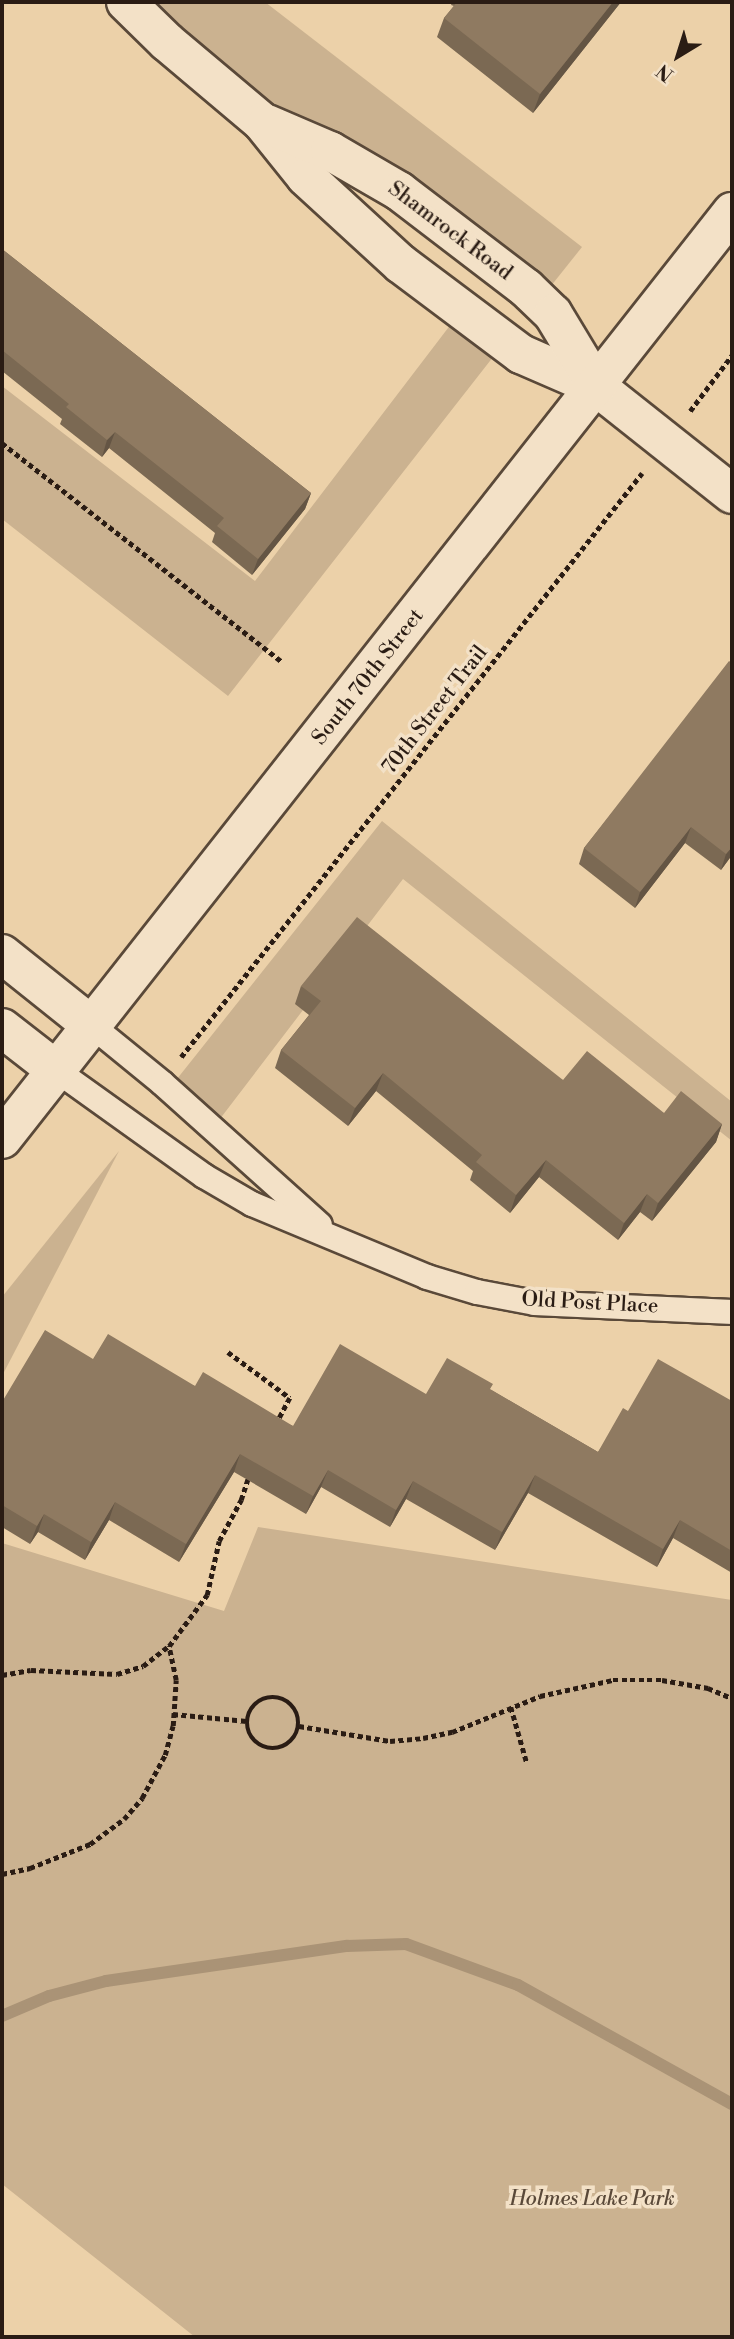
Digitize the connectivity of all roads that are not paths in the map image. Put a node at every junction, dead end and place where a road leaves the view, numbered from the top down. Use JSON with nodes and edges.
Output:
{"nodes":[{"id":1,"x":126,"y":2,"type":"edge"},
{"id":2,"x":262,"y":122,"type":"junction"},
{"id":3,"x":732,"y":212,"type":"edge"},
{"id":4,"x":597,"y":387,"type":"junction"},
{"id":5,"x":732,"y":494,"type":"edge"},
{"id":6,"x":2,"y":954,"type":"edge"},
{"id":7,"x":91,"y":1025,"type":"junction"},
{"id":8,"x":2,"y":1028,"type":"edge"},
{"id":9,"x":56,"y":1070,"type":"junction"},
{"id":10,"x":2,"y":1139,"type":"edge"},
{"id":11,"x":333,"y":1238,"type":"junction"},
{"id":12,"x":732,"y":1312,"type":"edge"}],
"edges":[{"from":1,"to":2,"type":"street","name":"Shamrock Road"},
{"from":2,"to":4,"type":"street","name":"Shamrock Road"},
{"from":2,"to":4,"type":"street","name":"Shamrock Road"},
{"from":3,"to":4,"type":"street","name":"South 70th Street"},
{"from":4,"to":5,"type":"street","name":"Shamrock Road"},
{"from":4,"to":7,"type":"street","name":"South 70th Street"},
{"from":6,"to":7,"type":"street"},
{"from":7,"to":9,"type":"street","name":"South 70th Street"},
{"from":7,"to":11,"type":"lane","name":"Old Post Place"},
{"from":8,"to":9,"type":"street"},
{"from":9,"to":10,"type":"street","name":"South 70th Street"},
{"from":9,"to":11,"type":"lane","name":"Old Post Place"},
{"from":11,"to":12,"type":"lane","name":"Old Post Place"}]}
